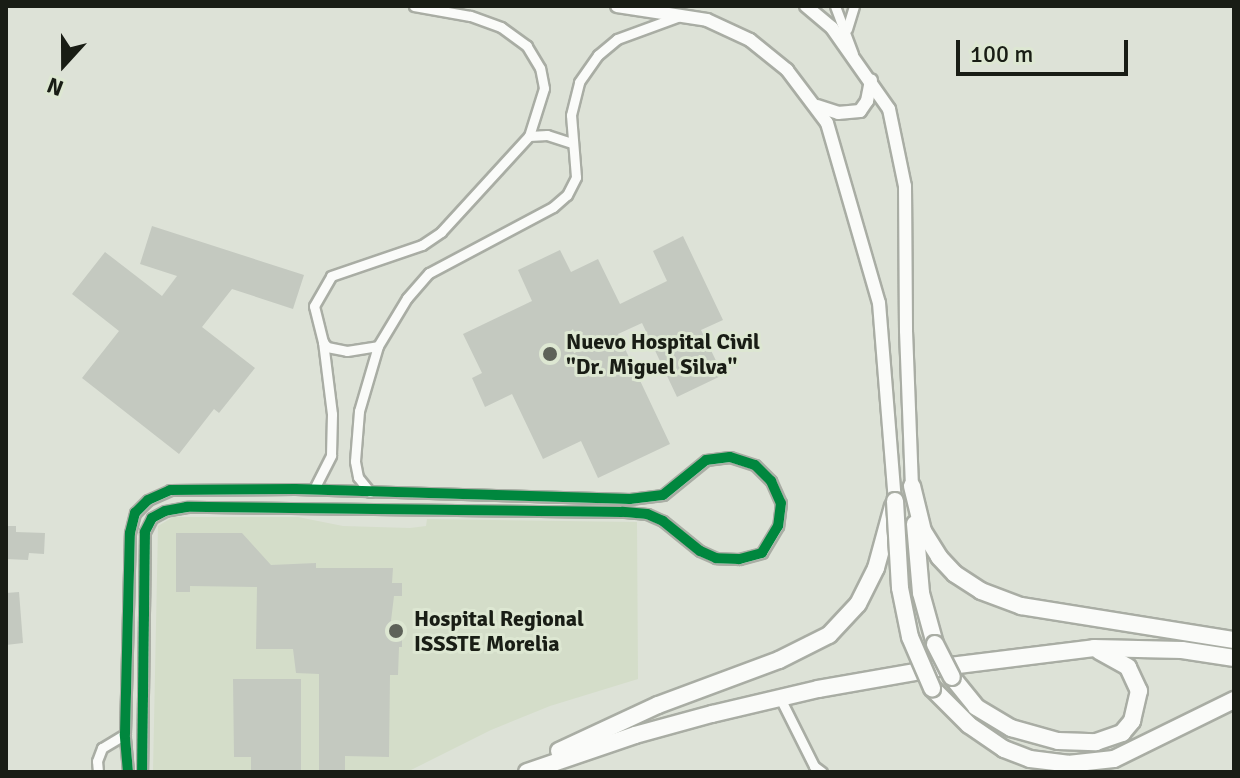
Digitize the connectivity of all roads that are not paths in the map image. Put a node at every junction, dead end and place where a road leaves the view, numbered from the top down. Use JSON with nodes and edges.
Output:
{"nodes":[{"id":1,"x":414,"y":6,"type":"edge"},
{"id":2,"x":617,"y":6,"type":"edge"},
{"id":3,"x":806,"y":6,"type":"edge"},
{"id":4,"x":835,"y":6,"type":"edge"},
{"id":5,"x":854,"y":6,"type":"edge"},
{"id":6,"x":684,"y":16,"type":"junction"},
{"id":7,"x":847,"y":29,"type":"junction"},
{"id":8,"x":854,"y":57,"type":"junction"},
{"id":9,"x":871,"y":80,"type":"junction"},
{"id":10,"x":817,"y":106,"type":"junction"},
{"id":11,"x":529,"y":136,"type":"junction"},
{"id":12,"x":572,"y":143,"type":"junction"},
{"id":13,"x":323,"y":342,"type":"junction"},
{"id":14,"x":378,"y":346,"type":"junction"},
{"id":15,"x":912,"y":486,"type":"junction"},
{"id":16,"x":314,"y":489,"type":"junction"},
{"id":17,"x":370,"y":492,"type":"junction"},
{"id":18,"x":895,"y":501,"type":"junction"},
{"id":19,"x":1234,"y":640,"type":"edge"},
{"id":20,"x":1094,"y":648,"type":"junction"},
{"id":21,"x":1234,"y":658,"type":"edge"},
{"id":22,"x":780,"y":698,"type":"junction"},
{"id":23,"x":1234,"y":700,"type":"edge"},
{"id":24,"x":125,"y":734,"type":"junction"},
{"id":25,"x":98,"y":772,"type":"edge"},
{"id":26,"x":128,"y":772,"type":"edge"},
{"id":27,"x":142,"y":772,"type":"edge"},
{"id":28,"x":525,"y":772,"type":"edge"},
{"id":29,"x":822,"y":772,"type":"edge"}],
"edges":[{"from":1,"to":11,"type":"street"},
{"from":2,"to":6,"type":"street"},
{"from":3,"to":8,"type":"street"},
{"from":4,"to":7,"type":"street"},
{"from":5,"to":7,"type":"street"},
{"from":6,"to":10,"type":"street"},
{"from":6,"to":12,"type":"street"},
{"from":7,"to":8,"type":"street"},
{"from":8,"to":9,"type":"street"},
{"from":9,"to":10,"type":"street"},
{"from":9,"to":15,"type":"street"},
{"from":10,"to":18,"type":"street"},
{"from":11,"to":12,"type":"street"},
{"from":11,"to":13,"type":"street"},
{"from":12,"to":14,"type":"street"},
{"from":13,"to":14,"type":"street"},
{"from":13,"to":16,"type":"street"},
{"from":14,"to":17,"type":"street"},
{"from":15,"to":19,"type":"highway"},
{"from":15,"to":20,"type":"highway","bridge":true},
{"from":16,"to":17,"type":"street"},
{"from":16,"to":24,"type":"street"},
{"from":17,"to":27,"type":"street"},
{"from":18,"to":23,"type":"highway","bridge":true},
{"from":18,"to":28,"type":"highway"},
{"from":20,"to":21,"type":"highway"},
{"from":20,"to":22,"type":"highway"},
{"from":22,"to":28,"type":"highway"},
{"from":22,"to":29,"type":"street"},
{"from":24,"to":25,"type":"street"},
{"from":24,"to":26,"type":"street"}]}
